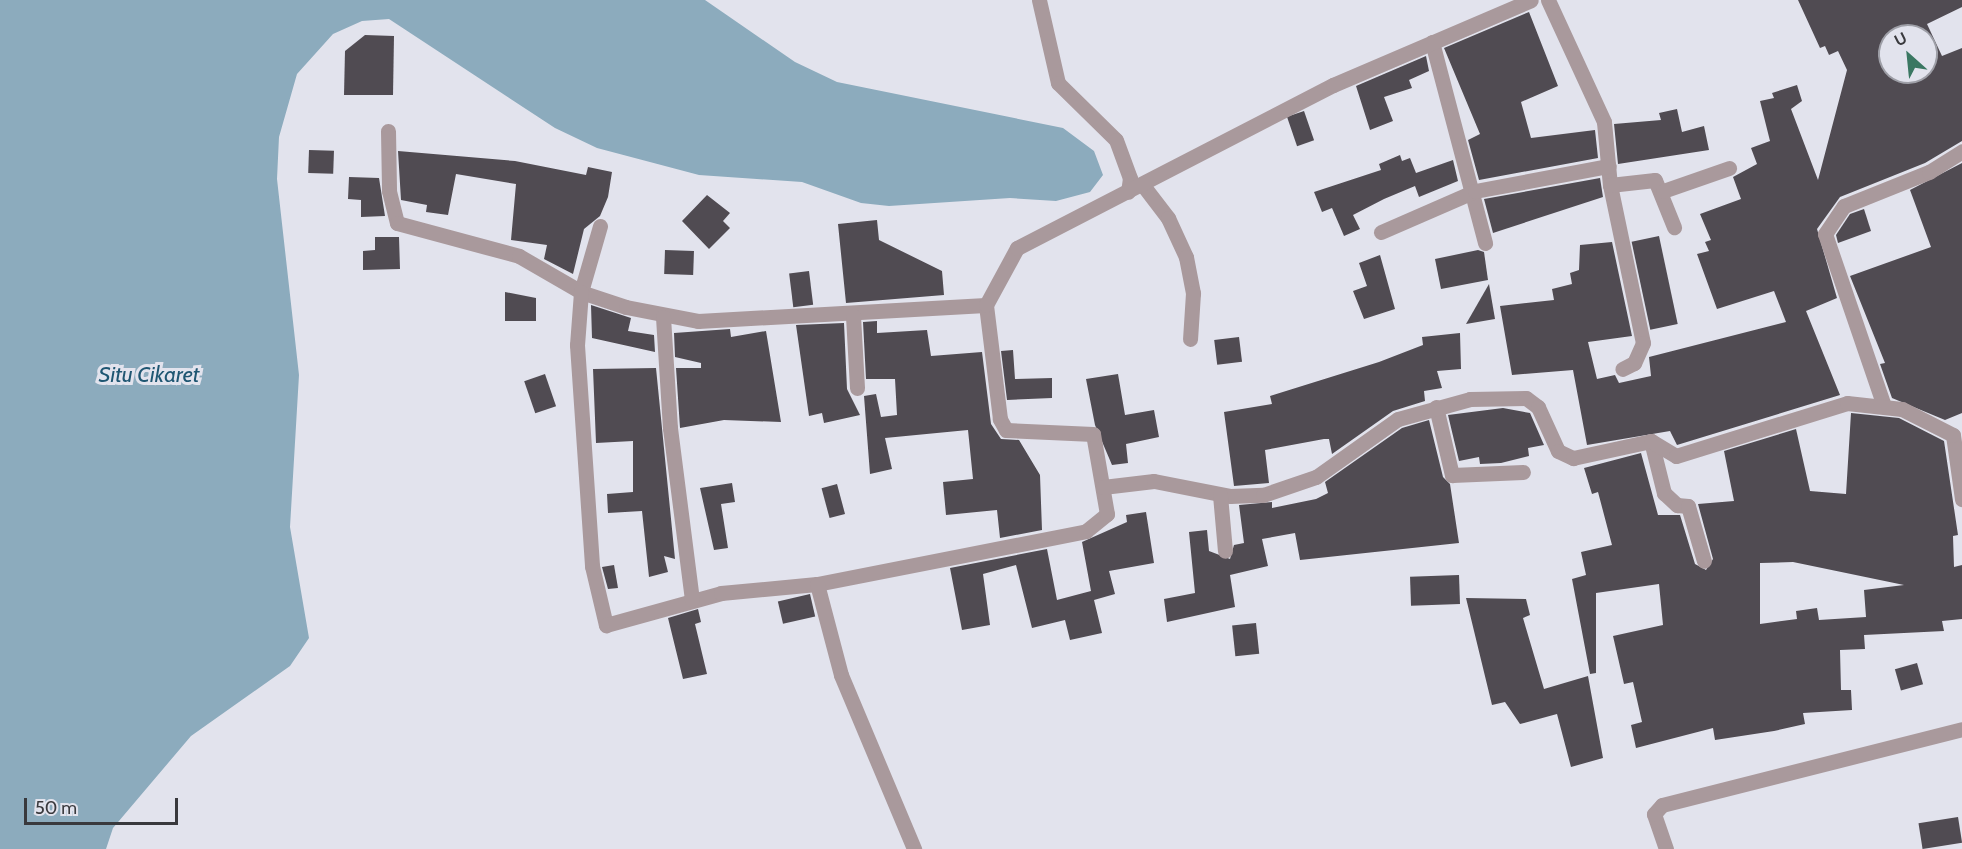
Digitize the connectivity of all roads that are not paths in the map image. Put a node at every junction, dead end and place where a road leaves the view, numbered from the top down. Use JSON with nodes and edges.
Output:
{"nodes":[{"id":1,"x":1040,"y":0,"type":"edge"},
{"id":2,"x":1531,"y":0,"type":"edge"},
{"id":3,"x":1548,"y":0,"type":"edge"},
{"id":4,"x":1432,"y":42,"type":"junction"},
{"id":5,"x":388,"y":131,"type":"dead end"},
{"id":6,"x":1962,"y":151,"type":"edge"},
{"id":7,"x":1609,"y":166,"type":"junction"},
{"id":8,"x":1729,"y":168,"type":"dead end"},
{"id":9,"x":1610,"y":185,"type":"junction"},
{"id":10,"x":1135,"y":188,"type":"junction"},
{"id":11,"x":1475,"y":191,"type":"junction"},
{"id":12,"x":1663,"y":191,"type":"junction"},
{"id":13,"x":600,"y":226,"type":"dead end"},
{"id":14,"x":1674,"y":227,"type":"dead end"},
{"id":15,"x":1381,"y":232,"type":"dead end"},
{"id":16,"x":1485,"y":243,"type":"dead end"},
{"id":17,"x":581,"y":292,"type":"junction"},
{"id":18,"x":986,"y":305,"type":"junction"},
{"id":19,"x":853,"y":316,"type":"junction"},
{"id":20,"x":663,"y":317,"type":"junction"},
{"id":21,"x":1190,"y":339,"type":"dead end"},
{"id":22,"x":1622,"y":369,"type":"dead end"},
{"id":23,"x":857,"y":388,"type":"dead end"},
{"id":24,"x":1884,"y":406,"type":"junction"},
{"id":25,"x":1436,"y":407,"type":"junction"},
{"id":26,"x":1958,"y":433,"type":"edge"},
{"id":27,"x":1651,"y":441,"type":"junction"},
{"id":28,"x":1522,"y":472,"type":"dead end"},
{"id":29,"x":1103,"y":488,"type":"junction"},
{"id":30,"x":1220,"y":495,"type":"junction"},
{"id":31,"x":1962,"y":499,"type":"edge"},
{"id":32,"x":1225,"y":551,"type":"dead end"},
{"id":33,"x":1704,"y":561,"type":"dead end"},
{"id":34,"x":817,"y":584,"type":"junction"},
{"id":35,"x":692,"y":600,"type":"junction"},
{"id":36,"x":1962,"y":729,"type":"edge"},
{"id":37,"x":914,"y":849,"type":"edge"},
{"id":38,"x":1666,"y":849,"type":"edge"}],
"edges":[{"from":1,"to":10,"type":"street"},
{"from":2,"to":4,"type":"street"},
{"from":3,"to":7,"type":"street"},
{"from":4,"to":10,"type":"street"},
{"from":4,"to":11,"type":"street"},
{"from":5,"to":17,"type":"street"},
{"from":6,"to":24,"type":"street"},
{"from":7,"to":9,"type":"street"},
{"from":7,"to":11,"type":"street"},
{"from":8,"to":12,"type":"street"},
{"from":9,"to":12,"type":"street"},
{"from":9,"to":22,"type":"street"},
{"from":10,"to":18,"type":"street"},
{"from":10,"to":21,"type":"street"},
{"from":11,"to":15,"type":"street"},
{"from":11,"to":16,"type":"street"},
{"from":12,"to":14,"type":"street"},
{"from":13,"to":17,"type":"street"},
{"from":17,"to":20,"type":"street"},
{"from":17,"to":35,"type":"street"},
{"from":18,"to":19,"type":"street"},
{"from":18,"to":29,"type":"street"},
{"from":19,"to":20,"type":"street"},
{"from":19,"to":23,"type":"street"},
{"from":20,"to":35,"type":"street"},
{"from":24,"to":26,"type":"street"},
{"from":24,"to":27,"type":"street"},
{"from":25,"to":27,"type":"street"},
{"from":25,"to":28,"type":"street"},
{"from":25,"to":30,"type":"street"},
{"from":26,"to":31,"type":"street"},
{"from":27,"to":33,"type":"street"},
{"from":29,"to":30,"type":"street"},
{"from":29,"to":34,"type":"street"},
{"from":30,"to":32,"type":"street"},
{"from":34,"to":35,"type":"street"},
{"from":34,"to":37,"type":"street"},
{"from":36,"to":38,"type":"street"}]}
